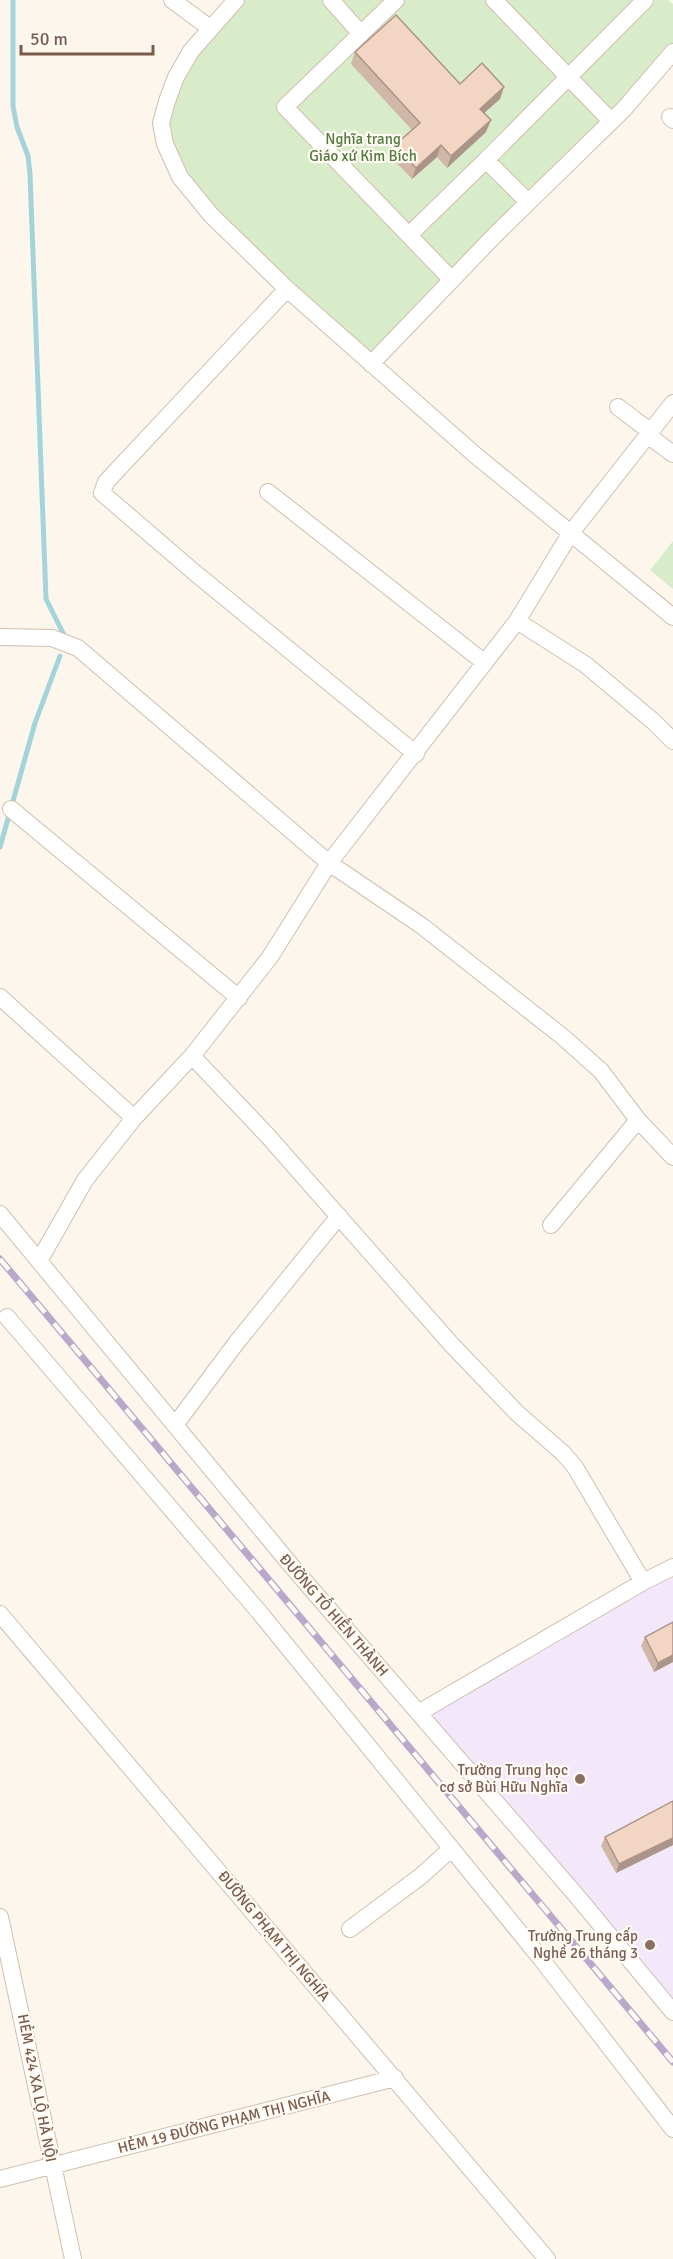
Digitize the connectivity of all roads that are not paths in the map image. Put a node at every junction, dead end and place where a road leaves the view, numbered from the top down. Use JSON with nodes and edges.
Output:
{"nodes":[{"id":1,"x":172,"y":0,"type":"edge"},
{"id":2,"x":236,"y":0,"type":"edge"},
{"id":3,"x":331,"y":0,"type":"edge"},
{"id":4,"x":396,"y":0,"type":"edge"},
{"id":5,"x":494,"y":0,"type":"edge"},
{"id":6,"x":645,"y":0,"type":"edge"},
{"id":7,"x":210,"y":28,"type":"junction"},
{"id":8,"x":361,"y":34,"type":"junction"},
{"id":9,"x":673,"y":52,"type":"edge"},
{"id":10,"x":568,"y":77,"type":"junction"},
{"id":11,"x":611,"y":121,"type":"junction"},
{"id":12,"x":486,"y":160,"type":"junction"},
{"id":13,"x":528,"y":202,"type":"junction"},
{"id":14,"x":409,"y":235,"type":"junction"},
{"id":15,"x":452,"y":280,"type":"junction"},
{"id":16,"x":287,"y":289,"type":"junction"},
{"id":17,"x":371,"y":363,"type":"junction"},
{"id":18,"x":673,"y":403,"type":"edge"},
{"id":19,"x":618,"y":407,"type":"dead end"},
{"id":20,"x":650,"y":434,"type":"junction"},
{"id":21,"x":673,"y":454,"type":"edge"},
{"id":22,"x":268,"y":492,"type":"dead end"},
{"id":23,"x":570,"y":534,"type":"junction"},
{"id":24,"x":673,"y":617,"type":"edge"},
{"id":25,"x":517,"y":621,"type":"junction"},
{"id":26,"x":0,"y":637,"type":"edge"},
{"id":27,"x":485,"y":663,"type":"junction"},
{"id":28,"x":673,"y":741,"type":"edge"},
{"id":29,"x":416,"y":754,"type":"junction"},
{"id":30,"x":11,"y":809,"type":"dead end"},
{"id":31,"x":330,"y":863,"type":"junction"},
{"id":32,"x":0,"y":997,"type":"edge"},
{"id":33,"x":238,"y":998,"type":"junction"},
{"id":34,"x":192,"y":1056,"type":"junction"},
{"id":35,"x":134,"y":1118,"type":"junction"},
{"id":36,"x":638,"y":1120,"type":"junction"},
{"id":37,"x":673,"y":1157,"type":"edge"},
{"id":38,"x":0,"y":1214,"type":"edge"},
{"id":39,"x":339,"y":1216,"type":"junction"},
{"id":40,"x":551,"y":1225,"type":"dead end"},
{"id":41,"x":39,"y":1261,"type":"junction"},
{"id":42,"x":7,"y":1317,"type":"dead end"},
{"id":43,"x":175,"y":1425,"type":"junction"},
{"id":44,"x":673,"y":1567,"type":"edge"},
{"id":45,"x":643,"y":1582,"type":"junction"},
{"id":46,"x":0,"y":1614,"type":"edge"},
{"id":47,"x":420,"y":1712,"type":"junction"},
{"id":48,"x":451,"y":1849,"type":"junction"},
{"id":49,"x":0,"y":1917,"type":"edge"},
{"id":50,"x":350,"y":1929,"type":"dead end"},
{"id":51,"x":673,"y":2012,"type":"edge"},
{"id":52,"x":395,"y":2078,"type":"junction"},
{"id":53,"x":673,"y":2128,"type":"edge"},
{"id":54,"x":53,"y":2166,"type":"junction"},
{"id":55,"x":0,"y":2179,"type":"edge"},
{"id":56,"x":73,"y":2259,"type":"edge"},
{"id":57,"x":547,"y":2259,"type":"edge"}],
"edges":[{"from":1,"to":7,"type":"street"},
{"from":2,"to":7,"type":"street"},
{"from":3,"to":8,"type":"street"},
{"from":4,"to":8,"type":"street"},
{"from":5,"to":10,"type":"street"},
{"from":6,"to":10,"type":"street"},
{"from":7,"to":16,"type":"street"},
{"from":8,"to":14,"type":"street"},
{"from":9,"to":11,"type":"street"},
{"from":10,"to":11,"type":"street"},
{"from":10,"to":12,"type":"street"},
{"from":11,"to":13,"type":"street"},
{"from":12,"to":13,"type":"street"},
{"from":12,"to":14,"type":"street"},
{"from":13,"to":15,"type":"street"},
{"from":14,"to":15,"type":"street"},
{"from":15,"to":17,"type":"street"},
{"from":16,"to":17,"type":"street"},
{"from":16,"to":29,"type":"street"},
{"from":17,"to":23,"type":"street"},
{"from":18,"to":20,"type":"street"},
{"from":19,"to":20,"type":"street"},
{"from":20,"to":21,"type":"street"},
{"from":20,"to":23,"type":"street"},
{"from":22,"to":27,"type":"street"},
{"from":23,"to":24,"type":"street"},
{"from":23,"to":25,"type":"street"},
{"from":25,"to":27,"type":"street"},
{"from":25,"to":28,"type":"street"},
{"from":26,"to":31,"type":"street"},
{"from":27,"to":29,"type":"street"},
{"from":29,"to":31,"type":"street"},
{"from":30,"to":33,"type":"street"},
{"from":31,"to":33,"type":"street"},
{"from":31,"to":36,"type":"street"},
{"from":32,"to":35,"type":"street"},
{"from":33,"to":34,"type":"street"},
{"from":34,"to":35,"type":"street"},
{"from":34,"to":39,"type":"street"},
{"from":35,"to":41,"type":"street"},
{"from":36,"to":37,"type":"street"},
{"from":36,"to":40,"type":"street"},
{"from":38,"to":41,"type":"street","name":"ĐƯỜNG TỐ HIẾN THÀNH"},
{"from":39,"to":43,"type":"street"},
{"from":39,"to":45,"type":"street"},
{"from":41,"to":43,"type":"street","name":"ĐƯỜNG TỐ HIẾN THÀNH"},
{"from":42,"to":48,"type":"street"},
{"from":43,"to":47,"type":"street","name":"ĐƯỜNG TỐ HIẾN THÀNH"},
{"from":44,"to":45,"type":"street"},
{"from":45,"to":47,"type":"street"},
{"from":46,"to":52,"type":"street","name":"ĐƯỜNG PHẠM THỊ NGHĨA"},
{"from":47,"to":51,"type":"street","name":"ĐƯỜNG TỐ HIẾN THÀNH"},
{"from":48,"to":50,"type":"street"},
{"from":48,"to":53,"type":"street"},
{"from":49,"to":54,"type":"street","name":"HẺM 424 XA LỘ HÀ NỘI"},
{"from":52,"to":54,"type":"street","name":"HẺM 19 ĐƯỜNG PHẠM THỊ NGHĨA"},
{"from":52,"to":57,"type":"street","name":"ĐƯỜNG PHẠM THỊ NGHĨA"},
{"from":54,"to":55,"type":"street","name":"HẺM 19 ĐƯỜNG PHẠM THỊ NGHĨA"},
{"from":54,"to":56,"type":"street","name":"HẺM 424 XA LỘ HÀ NỘI"}]}
